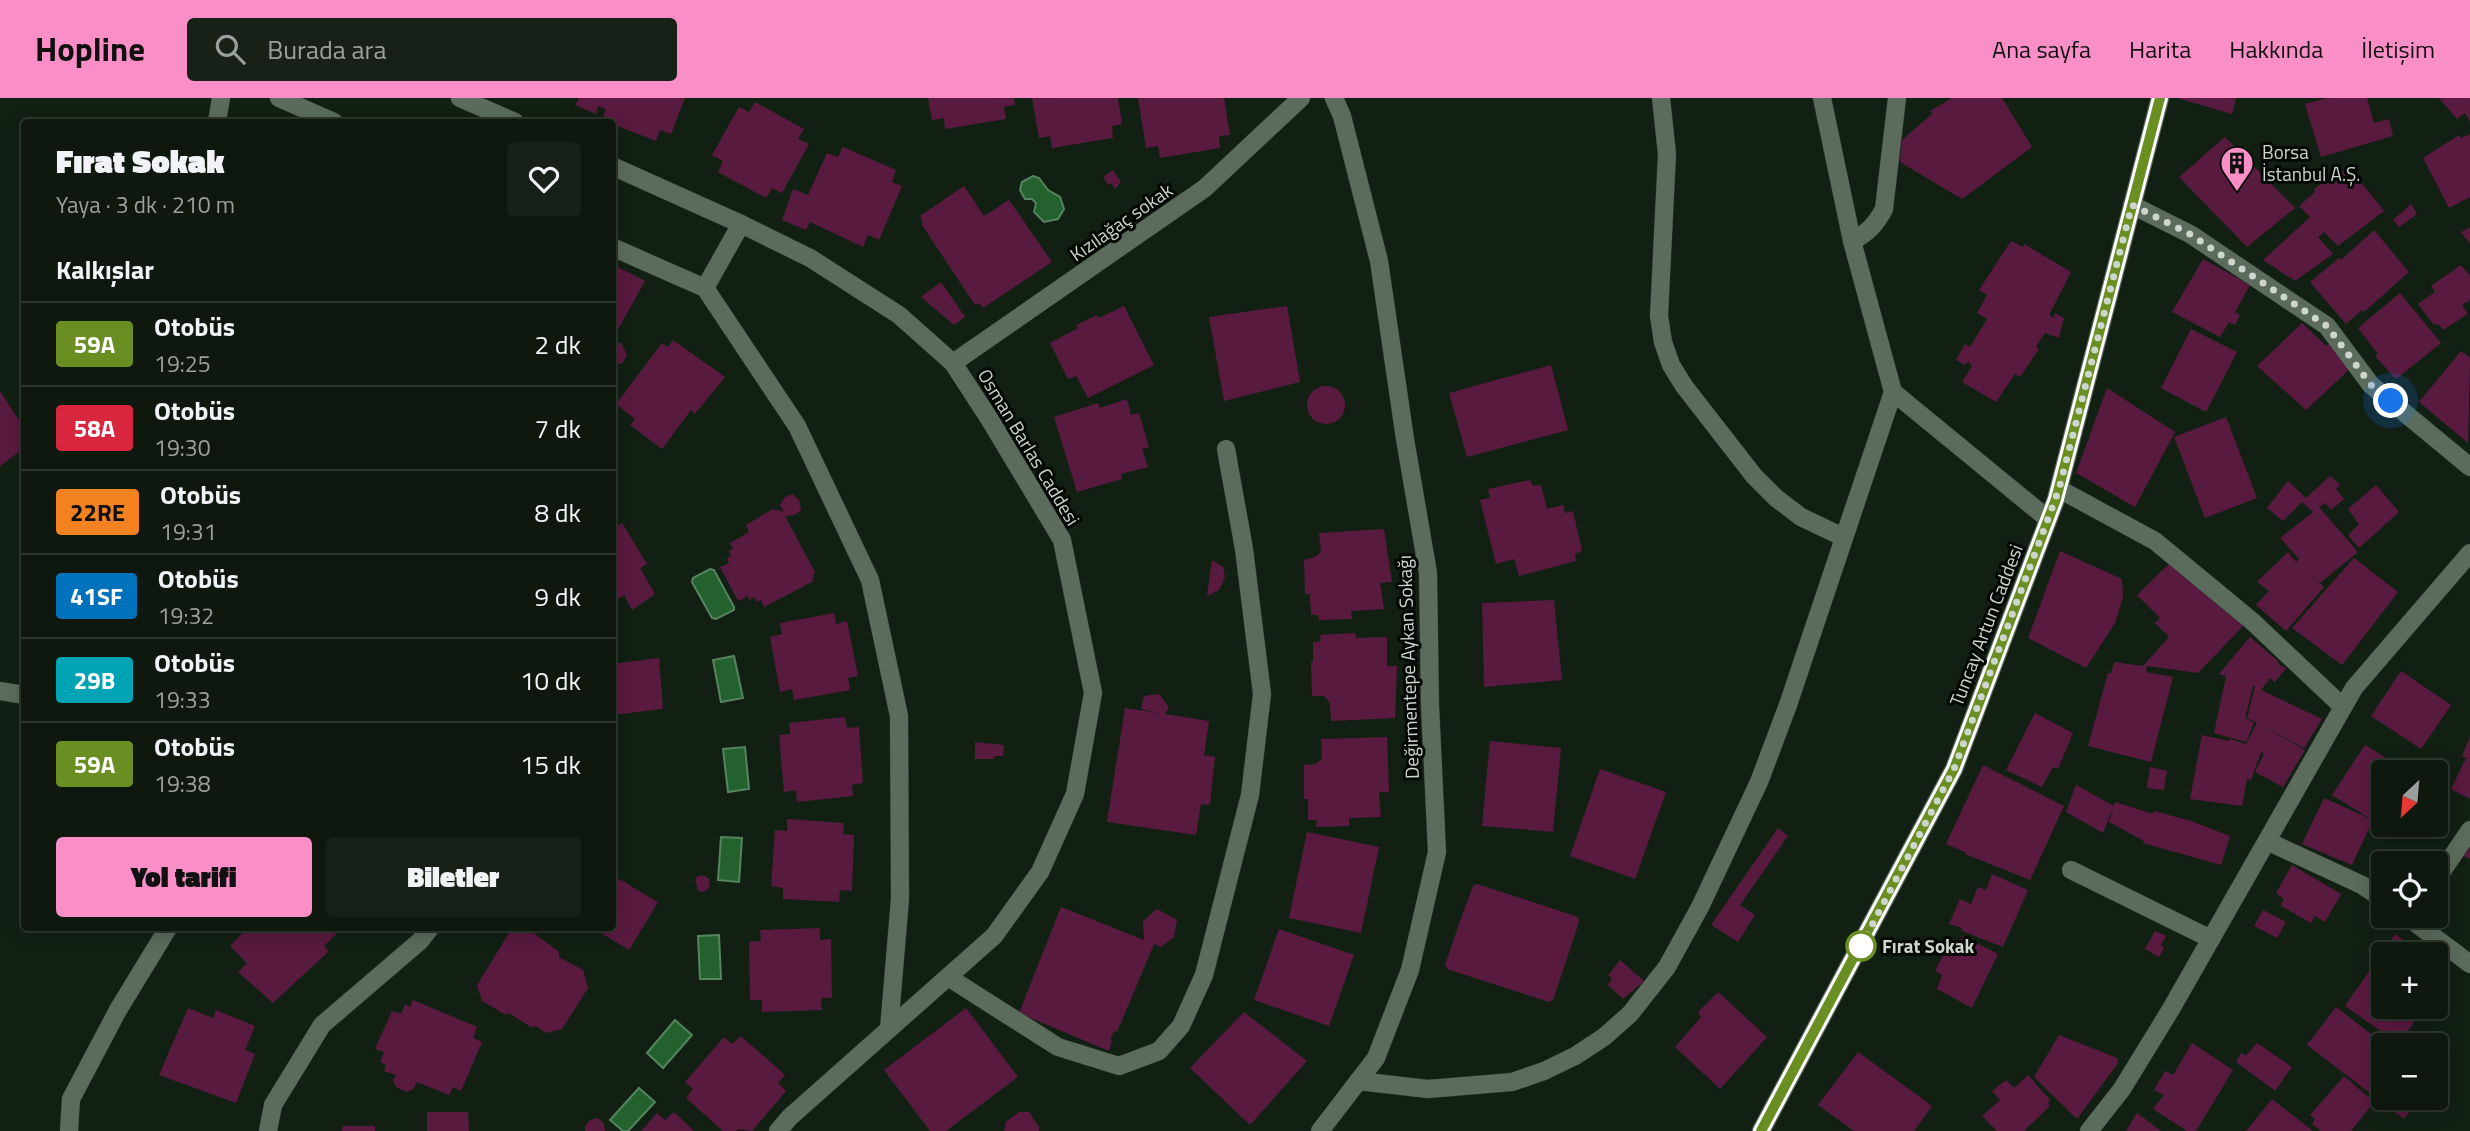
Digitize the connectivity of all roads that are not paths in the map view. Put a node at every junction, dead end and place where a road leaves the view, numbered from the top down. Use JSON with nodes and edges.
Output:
{"nodes":[{"id":1,"x":221,"y":98,"type":"edge"},
{"id":2,"x":279,"y":98,"type":"edge"},
{"id":3,"x":460,"y":98,"type":"edge"},
{"id":4,"x":1301,"y":98,"type":"edge"},
{"id":5,"x":1334,"y":98,"type":"edge"},
{"id":6,"x":1661,"y":98,"type":"edge"},
{"id":7,"x":1822,"y":98,"type":"edge"},
{"id":8,"x":1897,"y":98,"type":"edge"},
{"id":9,"x":2160,"y":98,"type":"edge"},
{"id":10,"x":218,"y":119,"type":"edge"},
{"id":11,"x":327,"y":119,"type":"edge"},
{"id":12,"x":508,"y":119,"type":"edge"},
{"id":13,"x":616,"y":168,"type":"edge"},
{"id":14,"x":2132,"y":205,"type":"junction"},
{"id":15,"x":741,"y":225,"type":"junction"},
{"id":16,"x":1852,"y":241,"type":"junction"},
{"id":17,"x":616,"y":249,"type":"edge"},
{"id":18,"x":705,"y":288,"type":"junction"},
{"id":19,"x":953,"y":363,"type":"junction"},
{"id":20,"x":1892,"y":392,"type":"junction"},
{"id":21,"x":1226,"y":449,"type":"dead end"},
{"id":22,"x":2470,"y":467,"type":"edge"},
{"id":23,"x":2059,"y":489,"type":"junction"},
{"id":24,"x":2048,"y":519,"type":"junction"},
{"id":25,"x":1843,"y":537,"type":"junction"},
{"id":26,"x":2470,"y":553,"type":"edge"},
{"id":27,"x":0,"y":691,"type":"edge"},
{"id":28,"x":21,"y":694,"type":"edge"},
{"id":29,"x":2343,"y":706,"type":"junction"},
{"id":30,"x":2470,"y":830,"type":"edge"},
{"id":31,"x":2267,"y":841,"type":"junction"},
{"id":32,"x":2448,"y":862,"type":"edge"},
{"id":33,"x":2071,"y":870,"type":"dead end"},
{"id":34,"x":2371,"y":891,"type":"edge"},
{"id":35,"x":2424,"y":928,"type":"edge"},
{"id":36,"x":166,"y":931,"type":"edge"},
{"id":37,"x":428,"y":931,"type":"edge"},
{"id":38,"x":2211,"y":939,"type":"junction"},
{"id":39,"x":2470,"y":964,"type":"edge"},
{"id":40,"x":948,"y":977,"type":"junction"},
{"id":41,"x":888,"y":1029,"type":"junction"},
{"id":42,"x":1357,"y":1081,"type":"junction"},
{"id":43,"x":69,"y":1131,"type":"edge"},
{"id":44,"x":268,"y":1131,"type":"edge"},
{"id":45,"x":778,"y":1131,"type":"edge"},
{"id":46,"x":1320,"y":1131,"type":"edge"},
{"id":47,"x":1761,"y":1131,"type":"edge"},
{"id":48,"x":2089,"y":1131,"type":"edge"}],
"edges":[{"from":1,"to":10,"type":"street"},
{"from":2,"to":11,"type":"street"},
{"from":3,"to":12,"type":"street"},
{"from":4,"to":19,"type":"street","name":"Kızılağaç sokak"},
{"from":5,"to":42,"type":"street","name":"Değirmentepe Aykan Sokağı"},
{"from":6,"to":25,"type":"street"},
{"from":7,"to":16,"type":"street"},
{"from":8,"to":16,"type":"street"},
{"from":9,"to":14,"type":"street","name":"Tuncay Artun Caddesi"},
{"from":13,"to":15,"type":"street","name":"Osman Barlas Caddesi"},
{"from":14,"to":22,"type":"street"},
{"from":14,"to":23,"type":"street","name":"Tuncay Artun Caddesi"},
{"from":15,"to":18,"type":"street"},
{"from":15,"to":19,"type":"street","name":"Osman Barlas Caddesi"},
{"from":16,"to":20,"type":"street"},
{"from":17,"to":18,"type":"street"},
{"from":18,"to":41,"type":"street"},
{"from":19,"to":40,"type":"street","name":"Osman Barlas Caddesi"},
{"from":20,"to":24,"type":"street"},
{"from":20,"to":25,"type":"street"},
{"from":21,"to":40,"type":"street"},
{"from":23,"to":24,"type":"street","name":"Tuncay Artun Caddesi"},
{"from":23,"to":29,"type":"street"},
{"from":24,"to":47,"type":"street","name":"Tuncay Artun Caddesi"},
{"from":25,"to":42,"type":"street"},
{"from":26,"to":29,"type":"street"},
{"from":27,"to":28,"type":"street"},
{"from":29,"to":31,"type":"street"},
{"from":30,"to":32,"type":"street"},
{"from":31,"to":34,"type":"street"},
{"from":31,"to":38,"type":"street"},
{"from":33,"to":38,"type":"street"},
{"from":35,"to":39,"type":"street"},
{"from":36,"to":43,"type":"street"},
{"from":37,"to":44,"type":"street"},
{"from":38,"to":48,"type":"street"},
{"from":40,"to":41,"type":"street","name":"Osman Barlas Caddesi"},
{"from":41,"to":45,"type":"street","name":"Osman Barlas Caddesi"},
{"from":42,"to":46,"type":"street","name":"Değirmentepe Aykan Sokağı"}]}
